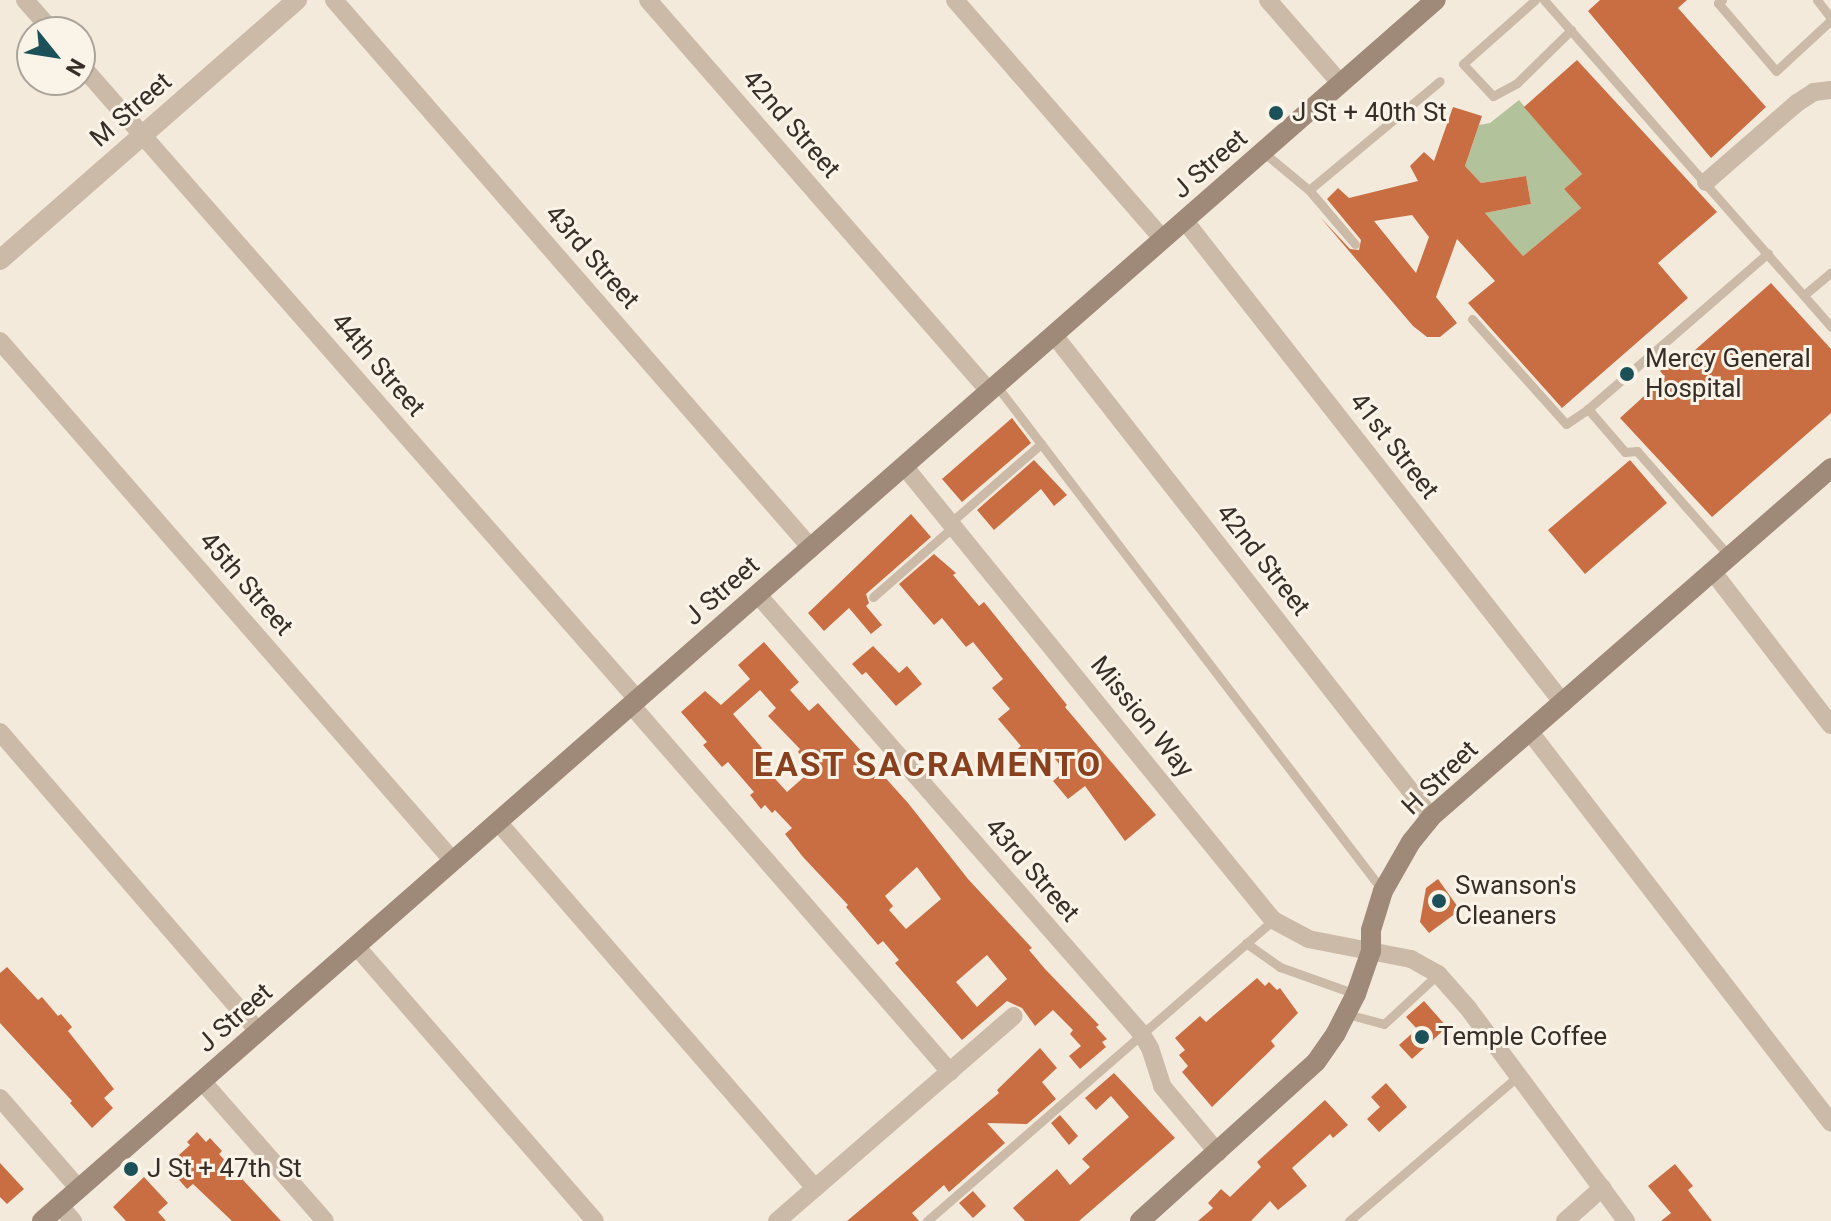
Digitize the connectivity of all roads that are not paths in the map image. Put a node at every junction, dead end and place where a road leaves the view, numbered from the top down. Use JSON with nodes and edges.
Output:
{"nodes":[{"id":1,"x":25,"y":0,"type":"edge"},
{"id":2,"x":297,"y":0,"type":"edge"},
{"id":3,"x":334,"y":0,"type":"edge"},
{"id":4,"x":648,"y":0,"type":"edge"},
{"id":5,"x":955,"y":0,"type":"edge"},
{"id":6,"x":1268,"y":0,"type":"edge"},
{"id":7,"x":1436,"y":0,"type":"edge"},
{"id":8,"x":1535,"y":0,"type":"edge"},
{"id":9,"x":1544,"y":0,"type":"edge"},
{"id":10,"x":1722,"y":0,"type":"edge"},
{"id":11,"x":1817,"y":0,"type":"edge"},
{"id":12,"x":39,"y":16,"type":"edge"},
{"id":13,"x":1831,"y":19,"type":"edge"},
{"id":14,"x":1571,"y":30,"type":"junction"},
{"id":15,"x":1440,"y":81,"type":"dead end"},
{"id":16,"x":96,"y":83,"type":"edge"},
{"id":17,"x":1341,"y":84,"type":"junction"},
{"id":18,"x":1831,"y":90,"type":"edge"},
{"id":19,"x":141,"y":136,"type":"junction"},
{"id":20,"x":1263,"y":152,"type":"junction"},
{"id":21,"x":1706,"y":182,"type":"junction"},
{"id":22,"x":1309,"y":190,"type":"junction"},
{"id":23,"x":1185,"y":221,"type":"junction"},
{"id":24,"x":1163,"y":239,"type":"junction"},
{"id":25,"x":1355,"y":244,"type":"dead end"},
{"id":26,"x":1768,"y":253,"type":"junction"},
{"id":27,"x":0,"y":260,"type":"edge"},
{"id":28,"x":1831,"y":272,"type":"edge"},
{"id":29,"x":1804,"y":295,"type":"junction"},
{"id":30,"x":1472,"y":319,"type":"dead end"},
{"id":31,"x":1831,"y":327,"type":"edge"},
{"id":32,"x":1054,"y":335,"type":"junction"},
{"id":33,"x":0,"y":341,"type":"edge"},
{"id":34,"x":993,"y":388,"type":"junction"},
{"id":35,"x":1588,"y":409,"type":"junction"},
{"id":36,"x":1041,"y":444,"type":"junction"},
{"id":37,"x":904,"y":466,"type":"junction"},
{"id":38,"x":1828,"y":477,"type":"edge"},
{"id":39,"x":952,"y":525,"type":"junction"},
{"id":40,"x":811,"y":548,"type":"junction"},
{"id":41,"x":1730,"y":557,"type":"junction"},
{"id":42,"x":1713,"y":572,"type":"junction"},
{"id":43,"x":758,"y":595,"type":"junction"},
{"id":44,"x":873,"y":597,"type":"dead end"},
{"id":45,"x":635,"y":703,"type":"junction"},
{"id":46,"x":1563,"y":703,"type":"junction"},
{"id":47,"x":1831,"y":725,"type":"edge"},
{"id":48,"x":0,"y":732,"type":"edge"},
{"id":49,"x":1530,"y":732,"type":"junction"},
{"id":50,"x":1431,"y":817,"type":"junction"},
{"id":51,"x":498,"y":822,"type":"junction"},
{"id":52,"x":453,"y":861,"type":"junction"},
{"id":53,"x":1383,"y":891,"type":"junction"},
{"id":54,"x":1273,"y":920,"type":"junction"},
{"id":55,"x":1246,"y":943,"type":"junction"},
{"id":56,"x":356,"y":946,"type":"junction"},
{"id":57,"x":1371,"y":951,"type":"junction"},
{"id":58,"x":1438,"y":974,"type":"junction"},
{"id":59,"x":1356,"y":994,"type":"junction"},
{"id":60,"x":1347,"y":1014,"type":"junction"},
{"id":61,"x":1014,"y":1016,"type":"dead end"},
{"id":62,"x":258,"y":1031,"type":"junction"},
{"id":63,"x":1141,"y":1033,"type":"junction"},
{"id":64,"x":950,"y":1072,"type":"junction"},
{"id":65,"x":1517,"y":1077,"type":"junction"},
{"id":66,"x":202,"y":1081,"type":"junction"},
{"id":67,"x":0,"y":1098,"type":"edge"},
{"id":68,"x":1831,"y":1123,"type":"edge"},
{"id":69,"x":1218,"y":1153,"type":"junction"},
{"id":70,"x":815,"y":1188,"type":"junction"},
{"id":71,"x":1602,"y":1188,"type":"junction"},
{"id":72,"x":79,"y":1189,"type":"junction"},
{"id":73,"x":66,"y":1213,"type":"edge"},
{"id":74,"x":1142,"y":1220,"type":"edge"},
{"id":75,"x":42,"y":1221,"type":"edge"},
{"id":76,"x":325,"y":1221,"type":"edge"},
{"id":77,"x":595,"y":1221,"type":"edge"},
{"id":78,"x":777,"y":1221,"type":"edge"},
{"id":79,"x":927,"y":1221,"type":"edge"},
{"id":80,"x":1349,"y":1221,"type":"edge"},
{"id":81,"x":1565,"y":1221,"type":"edge"},
{"id":82,"x":1626,"y":1221,"type":"edge"}],
"edges":[{"from":1,"to":12,"type":"street"},
{"from":2,"to":19,"type":"street","name":"M Street"},
{"from":3,"to":40,"type":"street","name":"43rd Street"},
{"from":4,"to":34,"type":"street","name":"42nd Street"},
{"from":5,"to":24,"type":"street"},
{"from":6,"to":17,"type":"street"},
{"from":7,"to":17,"type":"main road","name":"J Street"},
{"from":8,"to":14,"type":"lane"},
{"from":9,"to":14,"type":"lane"},
{"from":10,"to":13,"type":"lane"},
{"from":11,"to":13,"type":"lane"},
{"from":14,"to":21,"type":"lane"},
{"from":15,"to":22,"type":"lane"},
{"from":16,"to":19,"type":"street","name":"44th Street"},
{"from":17,"to":20,"type":"main road","name":"J Street"},
{"from":18,"to":21,"type":"street"},
{"from":19,"to":27,"type":"street","name":"M Street"},
{"from":19,"to":45,"type":"street","name":"44th Street"},
{"from":20,"to":22,"type":"lane"},
{"from":20,"to":23,"type":"main road","name":"J Street"},
{"from":21,"to":26,"type":"lane"},
{"from":22,"to":25,"type":"lane"},
{"from":23,"to":24,"type":"main road","name":"J Street"},
{"from":23,"to":46,"type":"street","name":"41st Street"},
{"from":24,"to":32,"type":"main road","name":"J Street"},
{"from":26,"to":29,"type":"lane"},
{"from":26,"to":35,"type":"lane"},
{"from":28,"to":29,"type":"lane"},
{"from":29,"to":31,"type":"lane"},
{"from":30,"to":35,"type":"lane"},
{"from":32,"to":34,"type":"main road","name":"J Street"},
{"from":32,"to":50,"type":"street","name":"42nd Street"},
{"from":33,"to":52,"type":"street","name":"45th Street"},
{"from":34,"to":36,"type":"lane"},
{"from":34,"to":37,"type":"main road","name":"J Street"},
{"from":35,"to":41,"type":"lane"},
{"from":36,"to":39,"type":"lane"},
{"from":36,"to":53,"type":"lane"},
{"from":37,"to":39,"type":"street","name":"Mission Way"},
{"from":37,"to":40,"type":"main road","name":"J Street"},
{"from":38,"to":41,"type":"main road","name":"H Street"},
{"from":39,"to":44,"type":"lane"},
{"from":39,"to":54,"type":"street","name":"Mission Way"},
{"from":40,"to":43,"type":"main road","name":"J Street"},
{"from":41,"to":42,"type":"main road","name":"H Street"},
{"from":42,"to":46,"type":"main road","name":"H Street"},
{"from":42,"to":47,"type":"street"},
{"from":43,"to":45,"type":"main road","name":"J Street"},
{"from":43,"to":63,"type":"street","name":"43rd Street"},
{"from":45,"to":51,"type":"main road","name":"J Street"},
{"from":45,"to":64,"type":"street","name":"44th Street"},
{"from":46,"to":49,"type":"main road","name":"H Street"},
{"from":48,"to":62,"type":"street"},
{"from":49,"to":50,"type":"main road","name":"H Street"},
{"from":49,"to":68,"type":"street"},
{"from":50,"to":53,"type":"main road","name":"H Street"},
{"from":51,"to":52,"type":"main road","name":"J Street"},
{"from":51,"to":70,"type":"street"},
{"from":52,"to":56,"type":"main road","name":"J Street"},
{"from":53,"to":57,"type":"main road","name":"H Street"},
{"from":54,"to":55,"type":"lane"},
{"from":54,"to":57,"type":"street","name":"Mission Way"},
{"from":55,"to":59,"type":"lane"},
{"from":55,"to":63,"type":"lane"},
{"from":56,"to":62,"type":"main road","name":"J Street"},
{"from":56,"to":77,"type":"street"},
{"from":57,"to":58,"type":"street"},
{"from":57,"to":59,"type":"main road","name":"H Street"},
{"from":58,"to":60,"type":"lane"},
{"from":58,"to":65,"type":"street"},
{"from":59,"to":60,"type":"main road","name":"H Street"},
{"from":60,"to":69,"type":"main road","name":"H Street"},
{"from":61,"to":64,"type":"street"},
{"from":62,"to":66,"type":"main road","name":"J Street"},
{"from":63,"to":69,"type":"street","name":"43rd Street"},
{"from":63,"to":79,"type":"lane"},
{"from":64,"to":70,"type":"street"},
{"from":65,"to":71,"type":"street"},
{"from":65,"to":80,"type":"lane"},
{"from":66,"to":72,"type":"main road","name":"J Street"},
{"from":66,"to":76,"type":"street"},
{"from":67,"to":72,"type":"street"},
{"from":69,"to":74,"type":"main road","name":"H Street"},
{"from":70,"to":78,"type":"street"},
{"from":71,"to":81,"type":"street"},
{"from":71,"to":82,"type":"street"},
{"from":72,"to":73,"type":"main road","name":"J Street"},
{"from":73,"to":75,"type":"main road","name":"J Street"}]}
